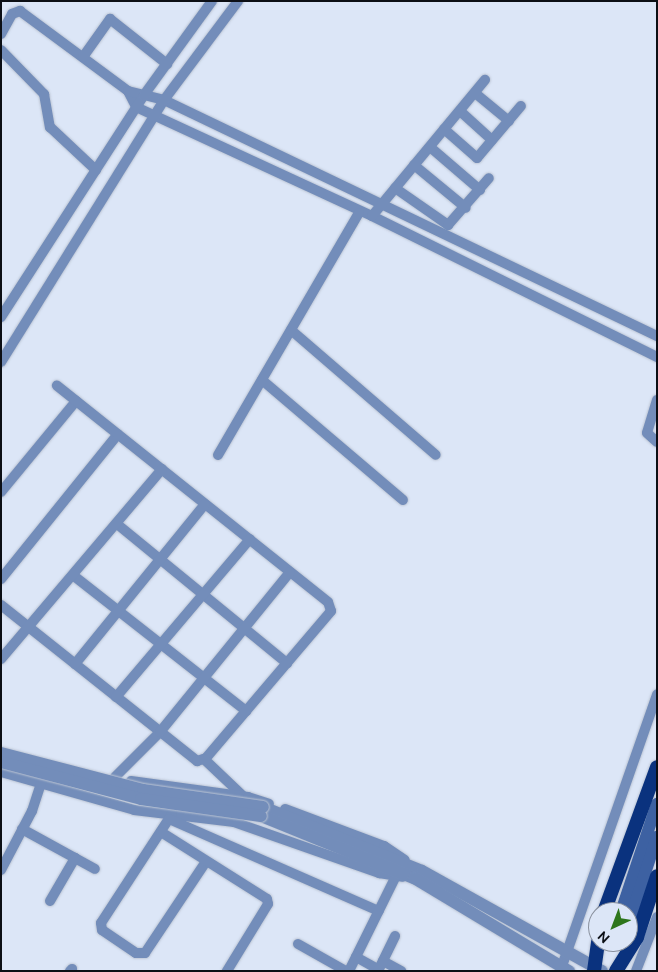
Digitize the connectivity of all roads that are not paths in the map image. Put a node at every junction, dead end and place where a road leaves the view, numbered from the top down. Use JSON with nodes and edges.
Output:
{"nodes":[{"id":1,"x":212,"y":1,"type":"edge"},
{"id":2,"x":238,"y":1,"type":"edge"},
{"id":3,"x":1,"y":34,"type":"edge"},
{"id":4,"x":1,"y":50,"type":"edge"},
{"id":5,"x":83,"y":57,"type":"junction"},
{"id":6,"x":166,"y":64,"type":"junction"},
{"id":7,"x":485,"y":80,"type":"dead end"},
{"id":8,"x":128,"y":91,"type":"junction"},
{"id":9,"x":146,"y":93,"type":"junction"},
{"id":10,"x":475,"y":93,"type":"junction"},
{"id":11,"x":164,"y":100,"type":"junction"},
{"id":12,"x":521,"y":106,"type":"dead end"},
{"id":13,"x":136,"y":107,"type":"junction"},
{"id":14,"x":460,"y":111,"type":"junction"},
{"id":15,"x":155,"y":115,"type":"junction"},
{"id":16,"x":509,"y":121,"type":"junction"},
{"id":17,"x":444,"y":129,"type":"junction"},
{"id":18,"x":492,"y":140,"type":"junction"},
{"id":19,"x":430,"y":147,"type":"junction"},
{"id":20,"x":414,"y":165,"type":"junction"},
{"id":21,"x":96,"y":170,"type":"junction"},
{"id":22,"x":489,"y":178,"type":"dead end"},
{"id":23,"x":395,"y":188,"type":"junction"},
{"id":24,"x":480,"y":190,"type":"junction"},
{"id":25,"x":383,"y":203,"type":"junction"},
{"id":26,"x":466,"y":208,"type":"junction"},
{"id":27,"x":359,"y":213,"type":"junction"},
{"id":28,"x":372,"y":216,"type":"junction"},
{"id":29,"x":583,"y":300,"type":"junction"},
{"id":30,"x":1,"y":317,"type":"edge"},
{"id":31,"x":576,"y":317,"type":"junction"},
{"id":32,"x":291,"y":330,"type":"junction"},
{"id":33,"x":657,"y":336,"type":"edge"},
{"id":34,"x":5,"y":348,"type":"edge"},
{"id":35,"x":657,"y":358,"type":"edge"},
{"id":36,"x":1,"y":362,"type":"edge"},
{"id":37,"x":262,"y":380,"type":"junction"},
{"id":38,"x":57,"y":386,"type":"dead end"},
{"id":39,"x":657,"y":400,"type":"edge"},
{"id":40,"x":76,"y":401,"type":"junction"},
{"id":41,"x":118,"y":434,"type":"junction"},
{"id":42,"x":657,"y":442,"type":"edge"},
{"id":43,"x":436,"y":455,"type":"dead end"},
{"id":44,"x":218,"y":456,"type":"dead end"},
{"id":45,"x":162,"y":470,"type":"junction"},
{"id":46,"x":1,"y":492,"type":"edge"},
{"id":47,"x":404,"y":500,"type":"dead end"},
{"id":48,"x":205,"y":504,"type":"junction"},
{"id":49,"x":117,"y":524,"type":"junction"},
{"id":50,"x":250,"y":539,"type":"junction"},
{"id":51,"x":160,"y":559,"type":"junction"},
{"id":52,"x":290,"y":572,"type":"junction"},
{"id":53,"x":74,"y":576,"type":"junction"},
{"id":54,"x":1,"y":579,"type":"edge"},
{"id":55,"x":203,"y":595,"type":"junction"},
{"id":56,"x":1,"y":605,"type":"edge"},
{"id":57,"x":118,"y":610,"type":"junction"},
{"id":58,"x":30,"y":628,"type":"junction"},
{"id":59,"x":244,"y":628,"type":"junction"},
{"id":60,"x":161,"y":644,"type":"junction"},
{"id":61,"x":1,"y":659,"type":"edge"},
{"id":62,"x":286,"y":663,"type":"junction"},
{"id":63,"x":75,"y":664,"type":"junction"},
{"id":64,"x":204,"y":678,"type":"junction"},
{"id":65,"x":657,"y":694,"type":"edge"},
{"id":66,"x":116,"y":697,"type":"junction"},
{"id":67,"x":246,"y":711,"type":"junction"},
{"id":68,"x":160,"y":732,"type":"junction"},
{"id":69,"x":1,"y":747,"type":"edge"},
{"id":70,"x":1,"y":753,"type":"edge"},
{"id":71,"x":204,"y":759,"type":"junction"},
{"id":72,"x":48,"y":760,"type":"junction"},
{"id":73,"x":1,"y":762,"type":"edge"},
{"id":74,"x":657,"y":767,"type":"edge"},
{"id":75,"x":1,"y":772,"type":"edge"},
{"id":76,"x":115,"y":777,"type":"junction"},
{"id":77,"x":42,"y":782,"type":"junction"},
{"id":78,"x":244,"y":797,"type":"junction"},
{"id":79,"x":657,"y":804,"type":"edge"},
{"id":80,"x":262,"y":812,"type":"junction"},
{"id":81,"x":170,"y":817,"type":"junction"},
{"id":82,"x":22,"y":829,"type":"junction"},
{"id":83,"x":160,"y":832,"type":"junction"},
{"id":84,"x":657,"y":837,"type":"edge"},
{"id":85,"x":75,"y":858,"type":"junction"},
{"id":86,"x":205,"y":863,"type":"junction"},
{"id":87,"x":96,"y":869,"type":"dead end"},
{"id":88,"x":1,"y":870,"type":"edge"},
{"id":89,"x":397,"y":874,"type":"junction"},
{"id":90,"x":416,"y":874,"type":"junction"},
{"id":91,"x":657,"y":876,"type":"edge"},
{"id":92,"x":50,"y":900,"type":"dead end"},
{"id":93,"x":608,"y":902,"type":"edge"},
{"id":94,"x":623,"y":902,"type":"edge"},
{"id":95,"x":635,"y":902,"type":"edge"},
{"id":96,"x":379,"y":911,"type":"junction"},
{"id":97,"x":657,"y":917,"type":"edge"},
{"id":98,"x":395,"y":936,"type":"dead end"},
{"id":99,"x":298,"y":944,"type":"dead end"},
{"id":100,"x":567,"y":952,"type":"junction"},
{"id":101,"x":599,"y":952,"type":"edge"},
{"id":102,"x":622,"y":952,"type":"edge"},
{"id":103,"x":356,"y":957,"type":"junction"},
{"id":104,"x":619,"y":966,"type":"edge"},
{"id":105,"x":380,"y":967,"type":"edge"},
{"id":106,"x":565,"y":968,"type":"edge"},
{"id":107,"x":597,"y":970,"type":"edge"},
{"id":108,"x":227,"y":971,"type":"edge"},
{"id":109,"x":348,"y":971,"type":"edge"},
{"id":110,"x":401,"y":971,"type":"edge"},
{"id":111,"x":636,"y":971,"type":"edge"}],
"edges":[{"from":1,"to":6,"type":"street"},
{"from":2,"to":11,"type":"street"},
{"from":3,"to":5,"type":"street"},
{"from":4,"to":21,"type":"street"},
{"from":5,"to":6,"type":"street"},
{"from":5,"to":8,"type":"street"},
{"from":6,"to":9,"type":"street"},
{"from":7,"to":10,"type":"street"},
{"from":8,"to":9,"type":"street"},
{"from":8,"to":13,"type":"street"},
{"from":9,"to":11,"type":"street"},
{"from":9,"to":13,"type":"street"},
{"from":10,"to":14,"type":"street"},
{"from":10,"to":16,"type":"street"},
{"from":11,"to":15,"type":"street"},
{"from":11,"to":25,"type":"street"},
{"from":12,"to":16,"type":"street"},
{"from":13,"to":15,"type":"street"},
{"from":13,"to":21,"type":"street"},
{"from":14,"to":17,"type":"street"},
{"from":14,"to":18,"type":"street"},
{"from":15,"to":27,"type":"street"},
{"from":15,"to":34,"type":"street"},
{"from":16,"to":18,"type":"street"},
{"from":17,"to":18,"type":"street"},
{"from":17,"to":19,"type":"street"},
{"from":19,"to":20,"type":"street"},
{"from":19,"to":24,"type":"street"},
{"from":20,"to":23,"type":"street"},
{"from":20,"to":26,"type":"street"},
{"from":21,"to":30,"type":"street"},
{"from":22,"to":24,"type":"street"},
{"from":23,"to":25,"type":"street"},
{"from":23,"to":26,"type":"street"},
{"from":24,"to":26,"type":"street"},
{"from":25,"to":28,"type":"street"},
{"from":25,"to":29,"type":"street"},
{"from":27,"to":28,"type":"street"},
{"from":27,"to":32,"type":"street"},
{"from":28,"to":31,"type":"street"},
{"from":29,"to":31,"type":"street"},
{"from":29,"to":33,"type":"street"},
{"from":31,"to":35,"type":"street"},
{"from":32,"to":37,"type":"street"},
{"from":32,"to":43,"type":"street"},
{"from":34,"to":36,"type":"street"},
{"from":37,"to":44,"type":"street"},
{"from":37,"to":47,"type":"street"},
{"from":38,"to":40,"type":"street"},
{"from":39,"to":42,"type":"street"},
{"from":40,"to":41,"type":"street"},
{"from":40,"to":46,"type":"street"},
{"from":41,"to":45,"type":"street"},
{"from":41,"to":54,"type":"street"},
{"from":45,"to":48,"type":"street"},
{"from":45,"to":49,"type":"street"},
{"from":48,"to":50,"type":"street"},
{"from":48,"to":51,"type":"street"},
{"from":49,"to":51,"type":"street"},
{"from":49,"to":53,"type":"street"},
{"from":50,"to":52,"type":"street"},
{"from":50,"to":55,"type":"street"},
{"from":51,"to":55,"type":"street"},
{"from":51,"to":57,"type":"street"},
{"from":52,"to":59,"type":"street"},
{"from":52,"to":62,"type":"street"},
{"from":53,"to":57,"type":"street"},
{"from":53,"to":58,"type":"street"},
{"from":55,"to":59,"type":"street"},
{"from":55,"to":60,"type":"street"},
{"from":56,"to":58,"type":"street"},
{"from":57,"to":60,"type":"street"},
{"from":57,"to":63,"type":"street"},
{"from":58,"to":61,"type":"street"},
{"from":58,"to":63,"type":"street"},
{"from":59,"to":62,"type":"street"},
{"from":59,"to":64,"type":"street"},
{"from":60,"to":64,"type":"street"},
{"from":60,"to":66,"type":"street"},
{"from":62,"to":67,"type":"street"},
{"from":63,"to":66,"type":"street"},
{"from":64,"to":67,"type":"street"},
{"from":64,"to":68,"type":"street"},
{"from":65,"to":100,"type":"street"},
{"from":66,"to":68,"type":"street"},
{"from":67,"to":71,"type":"street"},
{"from":68,"to":71,"type":"street"},
{"from":68,"to":76,"type":"street"},
{"from":69,"to":72,"type":"street"},
{"from":70,"to":80,"type":"street","bridge":true},
{"from":71,"to":78,"type":"street"},
{"from":72,"to":76,"type":"street"},
{"from":72,"to":77,"type":"street"},
{"from":73,"to":80,"type":"street","bridge":true},
{"from":74,"to":93,"type":"highway"},
{"from":75,"to":77,"type":"street"},
{"from":76,"to":78,"type":"street"},
{"from":77,"to":81,"type":"street"},
{"from":77,"to":82,"type":"street"},
{"from":78,"to":90,"type":"street"},
{"from":79,"to":94,"type":"main road"},
{"from":80,"to":89,"type":"street"},
{"from":80,"to":90,"type":"street"},
{"from":81,"to":83,"type":"street"},
{"from":81,"to":89,"type":"street"},
{"from":81,"to":96,"type":"street"},
{"from":82,"to":85,"type":"street"},
{"from":82,"to":88,"type":"street"},
{"from":83,"to":86,"type":"street"},
{"from":83,"to":86,"type":"street"},
{"from":84,"to":95,"type":"main road"},
{"from":85,"to":87,"type":"street"},
{"from":85,"to":92,"type":"street"},
{"from":86,"to":108,"type":"street"},
{"from":89,"to":90,"type":"street"},
{"from":89,"to":96,"type":"street"},
{"from":90,"to":100,"type":"street"},
{"from":90,"to":106,"type":"street"},
{"from":91,"to":104,"type":"highway"},
{"from":96,"to":103,"type":"street"},
{"from":97,"to":111,"type":"street"},
{"from":98,"to":105,"type":"street"},
{"from":99,"to":109,"type":"street"},
{"from":100,"to":106,"type":"street"},
{"from":100,"to":107,"type":"street"},
{"from":101,"to":107,"type":"highway"},
{"from":102,"to":104,"type":"main road"},
{"from":103,"to":105,"type":"street"},
{"from":103,"to":109,"type":"street"},
{"from":105,"to":110,"type":"street"}]}
